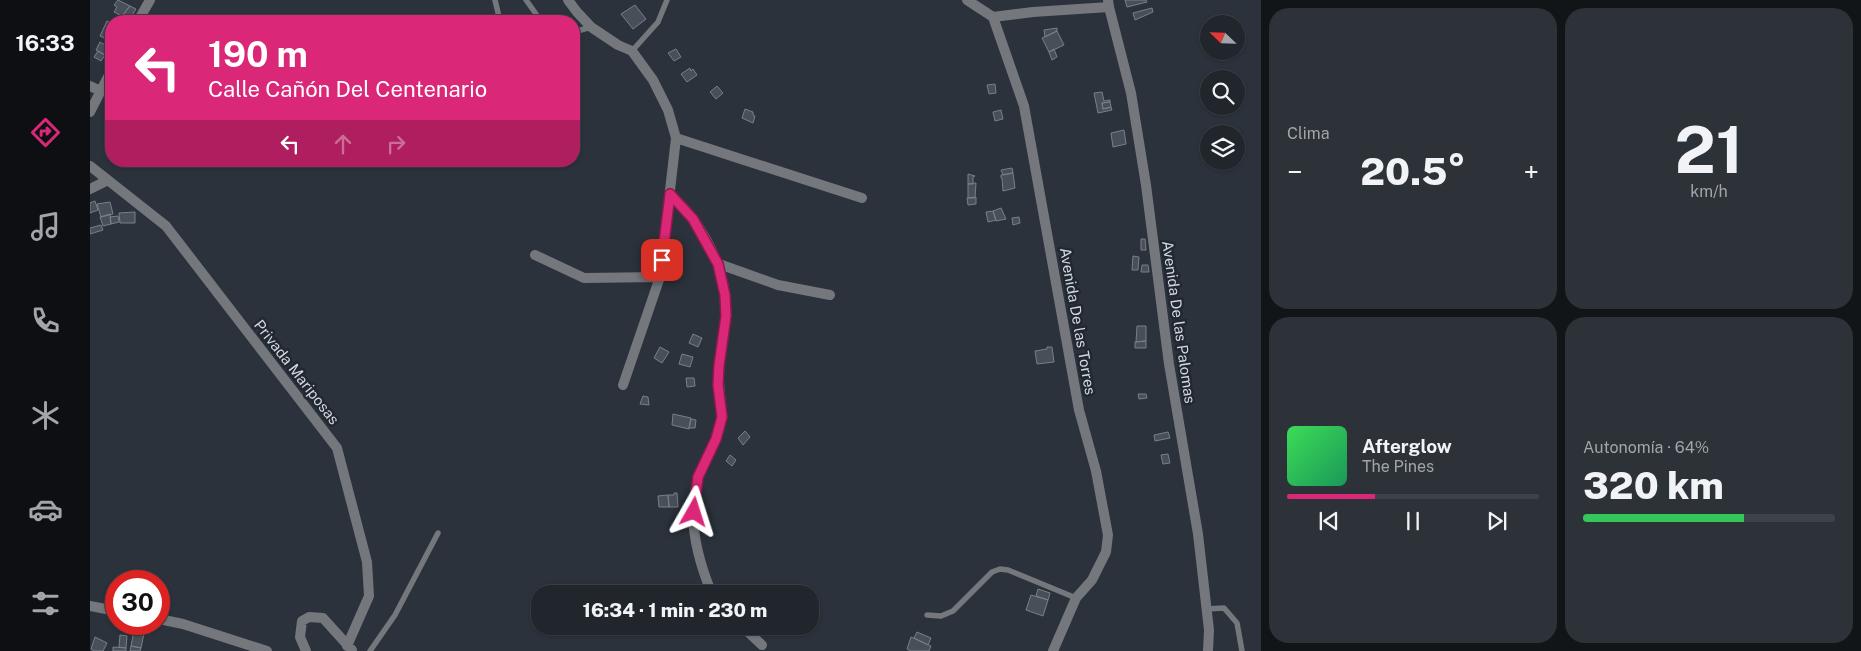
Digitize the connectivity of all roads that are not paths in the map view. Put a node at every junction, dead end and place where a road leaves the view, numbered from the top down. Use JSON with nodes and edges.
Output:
{"nodes":[{"id":1,"x":150,"y":0,"type":"edge"},
{"id":2,"x":495,"y":0,"type":"edge"},
{"id":3,"x":526,"y":0,"type":"edge"},
{"id":4,"x":568,"y":0,"type":"edge"},
{"id":5,"x":667,"y":0,"type":"edge"},
{"id":6,"x":967,"y":0,"type":"edge"},
{"id":7,"x":1108,"y":3,"type":"edge"},
{"id":8,"x":141,"y":15,"type":"edge"},
{"id":9,"x":499,"y":15,"type":"edge"},
{"id":10,"x":537,"y":15,"type":"edge"},
{"id":11,"x":993,"y":17,"type":"junction"},
{"id":12,"x":592,"y":27,"type":"junction"},
{"id":13,"x":580,"y":30,"type":"edge"},
{"id":14,"x":632,"y":51,"type":"junction"},
{"id":15,"x":105,"y":83,"type":"edge"},
{"id":16,"x":90,"y":86,"type":"edge"},
{"id":17,"x":101,"y":91,"type":"junction"},
{"id":18,"x":90,"y":112,"type":"edge"},
{"id":19,"x":676,"y":138,"type":"junction"},
{"id":20,"x":90,"y":166,"type":"edge"},
{"id":21,"x":108,"y":180,"type":"junction"},
{"id":22,"x":90,"y":188,"type":"edge"},
{"id":23,"x":670,"y":194,"type":"junction"},
{"id":24,"x":862,"y":198,"type":"dead end"},
{"id":25,"x":535,"y":255,"type":"dead end"},
{"id":26,"x":718,"y":264,"type":"junction"},
{"id":27,"x":660,"y":277,"type":"junction"},
{"id":28,"x":830,"y":295,"type":"dead end"},
{"id":29,"x":624,"y":385,"type":"dead end"},
{"id":30,"x":438,"y":533,"type":"dead end"},
{"id":31,"x":708,"y":585,"type":"edge"},
{"id":32,"x":1076,"y":598,"type":"junction"},
{"id":33,"x":90,"y":606,"type":"edge"},
{"id":34,"x":1206,"y":608,"type":"junction"},
{"id":35,"x":105,"y":609,"type":"edge"},
{"id":36,"x":927,"y":615,"type":"dead end"},
{"id":37,"x":170,"y":621,"type":"edge"},
{"id":38,"x":751,"y":635,"type":"edge"},
{"id":39,"x":762,"y":645,"type":"dead end"},
{"id":40,"x":350,"y":649,"type":"edge"},
{"id":41,"x":267,"y":651,"type":"edge"},
{"id":42,"x":306,"y":651,"type":"edge"},
{"id":43,"x":370,"y":651,"type":"edge"},
{"id":44,"x":1053,"y":651,"type":"edge"},
{"id":45,"x":1208,"y":651,"type":"edge"},
{"id":46,"x":1242,"y":651,"type":"edge"}],
"edges":[{"from":1,"to":8,"type":"street"},
{"from":2,"to":9,"type":"lane"},
{"from":3,"to":10,"type":"lane"},
{"from":4,"to":12,"type":"street"},
{"from":5,"to":14,"type":"lane"},
{"from":6,"to":11,"type":"street"},
{"from":7,"to":11,"type":"street"},
{"from":7,"to":34,"type":"street","name":"Avenida De las Palomas"},
{"from":11,"to":32,"type":"street","name":"Avenida De las Torres"},
{"from":12,"to":13,"type":"lane"},
{"from":12,"to":14,"type":"street"},
{"from":14,"to":19,"type":"street"},
{"from":15,"to":17,"type":"street"},
{"from":16,"to":17,"type":"street"},
{"from":17,"to":18,"type":"street"},
{"from":19,"to":23,"type":"street"},
{"from":19,"to":24,"type":"street"},
{"from":20,"to":21,"type":"street","name":"Privada Mariposas"},
{"from":21,"to":22,"type":"street"},
{"from":21,"to":40,"type":"street","name":"Privada Mariposas"},
{"from":23,"to":26,"type":"street"},
{"from":23,"to":27,"type":"street"},
{"from":25,"to":27,"type":"street"},
{"from":26,"to":28,"type":"street"},
{"from":26,"to":31,"type":"street"},
{"from":27,"to":29,"type":"street"},
{"from":30,"to":43,"type":"lane"},
{"from":32,"to":36,"type":"lane"},
{"from":32,"to":44,"type":"street","name":"Avenida De las Torres"},
{"from":33,"to":35,"type":"street"},
{"from":34,"to":45,"type":"street","name":"Avenida De las Palomas"},
{"from":34,"to":46,"type":"lane"},
{"from":37,"to":41,"type":"street"},
{"from":38,"to":39,"type":"street"},
{"from":40,"to":42,"type":"street"}]}
